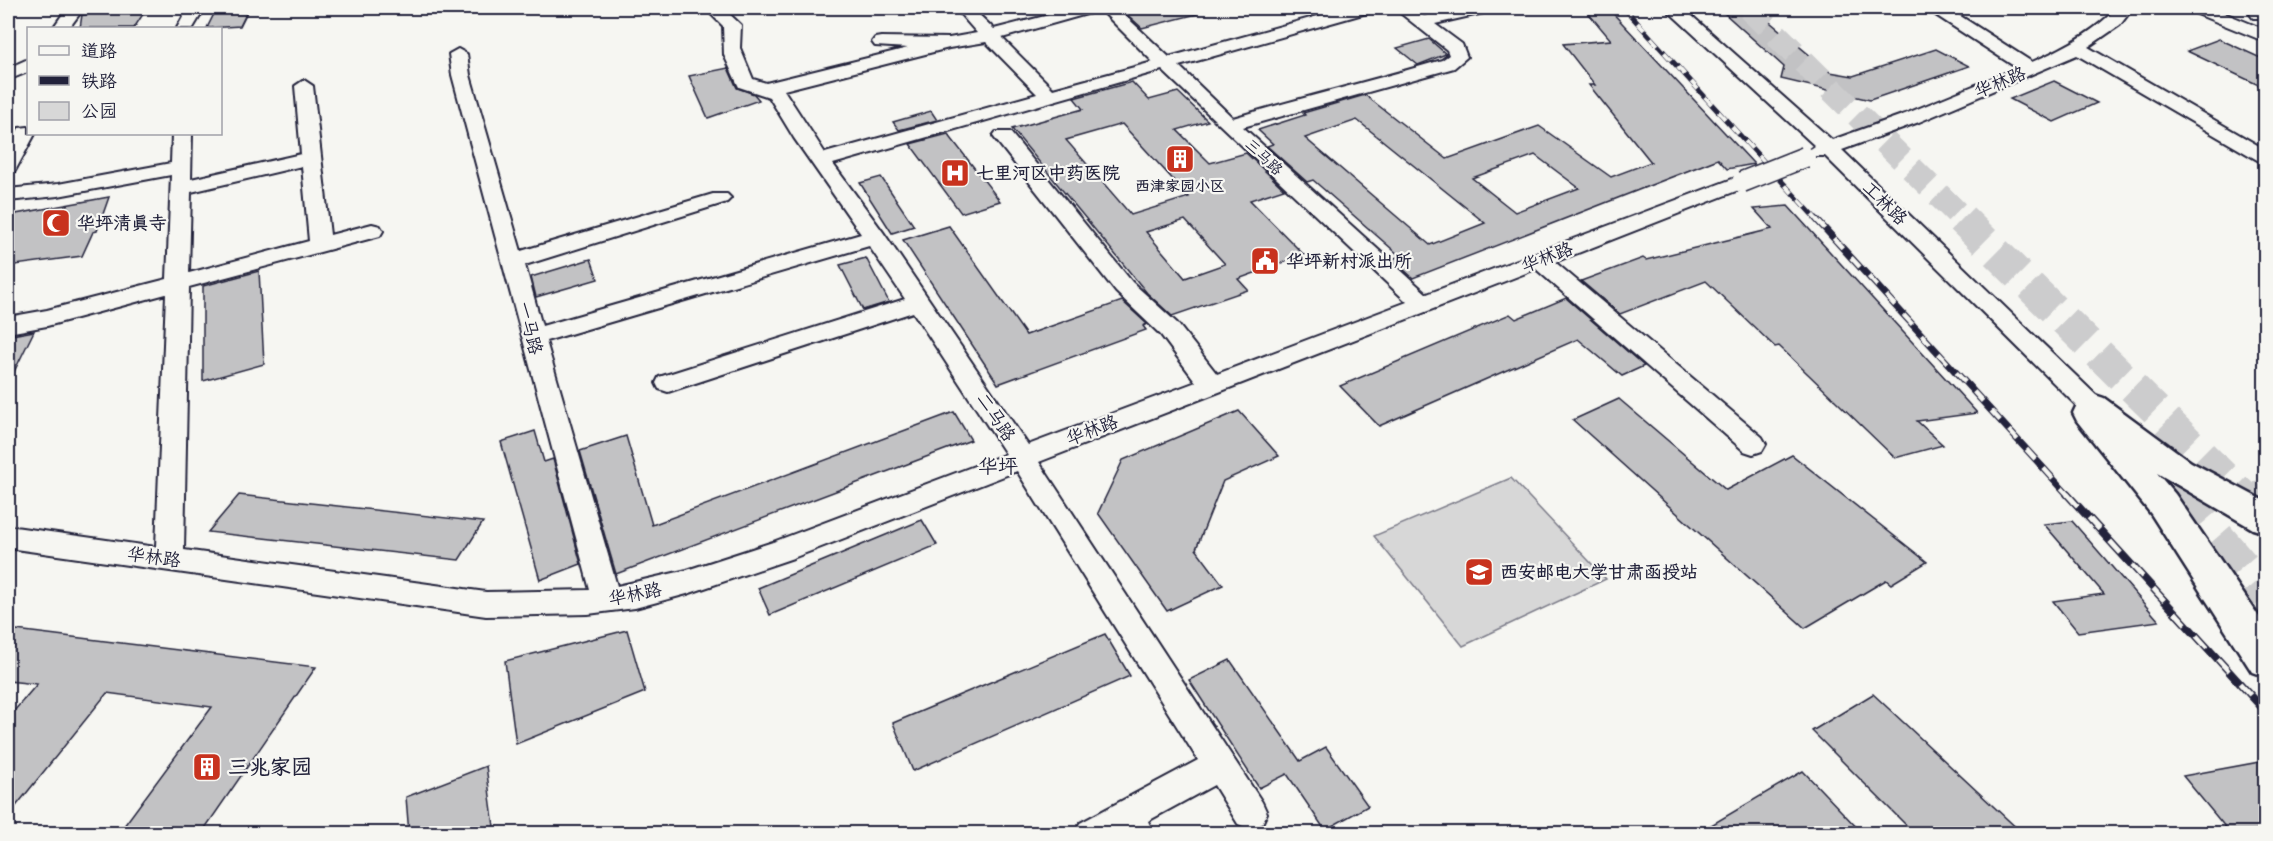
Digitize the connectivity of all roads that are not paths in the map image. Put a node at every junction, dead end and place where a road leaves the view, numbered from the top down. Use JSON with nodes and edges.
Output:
{"nodes":[{"id":1,"x":75,"y":8,"type":"edge"},
{"id":2,"x":196,"y":8,"type":"edge"},
{"id":3,"x":713,"y":8,"type":"edge"},
{"id":4,"x":963,"y":8,"type":"edge"},
{"id":5,"x":1094,"y":8,"type":"edge"},
{"id":6,"x":1108,"y":8,"type":"edge"},
{"id":7,"x":1364,"y":8,"type":"edge"},
{"id":8,"x":1402,"y":8,"type":"edge"},
{"id":9,"x":1482,"y":8,"type":"edge"},
{"id":10,"x":1672,"y":8,"type":"edge"},
{"id":11,"x":1937,"y":8,"type":"edge"},
{"id":12,"x":2125,"y":8,"type":"edge"},
{"id":13,"x":2198,"y":8,"type":"edge"},
{"id":14,"x":2262,"y":8,"type":"edge"},
{"id":15,"x":2265,"y":13,"type":"edge"},
{"id":16,"x":1422,"y":22,"type":"junction"},
{"id":17,"x":62,"y":27,"type":"edge"},
{"id":18,"x":186,"y":27,"type":"edge"},
{"id":19,"x":990,"y":36,"type":"junction"},
{"id":20,"x":2265,"y":37,"type":"edge"},
{"id":21,"x":881,"y":42,"type":"dead end"},
{"id":22,"x":949,"y":43,"type":"junction"},
{"id":23,"x":2076,"y":47,"type":"junction"},
{"id":24,"x":458,"y":54,"type":"dead end"},
{"id":25,"x":1167,"y":64,"type":"junction"},
{"id":26,"x":27,"y":66,"type":"edge"},
{"id":27,"x":2031,"y":69,"type":"junction"},
{"id":28,"x":8,"y":75,"type":"edge"},
{"id":29,"x":304,"y":86,"type":"dead end"},
{"id":30,"x":775,"y":90,"type":"junction"},
{"id":31,"x":1050,"y":97,"type":"junction"},
{"id":32,"x":1230,"y":125,"type":"junction"},
{"id":33,"x":26,"y":132,"type":"dead end"},
{"id":34,"x":182,"y":135,"type":"edge"},
{"id":35,"x":1004,"y":136,"type":"dead end"},
{"id":36,"x":1828,"y":147,"type":"junction"},
{"id":37,"x":312,"y":158,"type":"junction"},
{"id":38,"x":2265,"y":159,"type":"edge"},
{"id":39,"x":820,"y":161,"type":"junction"},
{"id":40,"x":8,"y":167,"type":"edge"},
{"id":41,"x":181,"y":178,"type":"junction"},
{"id":42,"x":8,"y":195,"type":"edge"},
{"id":43,"x":720,"y":198,"type":"dead end"},
{"id":44,"x":372,"y":231,"type":"dead end"},
{"id":45,"x":874,"y":237,"type":"junction"},
{"id":46,"x":320,"y":245,"type":"junction"},
{"id":47,"x":1539,"y":260,"type":"junction"},
{"id":48,"x":513,"y":261,"type":"junction"},
{"id":49,"x":178,"y":283,"type":"junction"},
{"id":50,"x":919,"y":302,"type":"junction"},
{"id":51,"x":1424,"y":304,"type":"junction"},
{"id":52,"x":8,"y":325,"type":"edge"},
{"id":53,"x":532,"y":337,"type":"junction"},
{"id":54,"x":668,"y":383,"type":"dead end"},
{"id":55,"x":1211,"y":384,"type":"junction"},
{"id":56,"x":2092,"y":406,"type":"junction"},
{"id":57,"x":1753,"y":444,"type":"dead end"},
{"id":58,"x":1022,"y":457,"type":"junction"},
{"id":59,"x":2265,"y":519,"type":"tunnel mouth"},
{"id":60,"x":8,"y":537,"type":"edge"},
{"id":61,"x":170,"y":560,"type":"junction"},
{"id":62,"x":607,"y":600,"type":"junction"},
{"id":63,"x":2265,"y":660,"type":"edge"},
{"id":64,"x":1219,"y":765,"type":"junction"},
{"id":65,"x":1250,"y":813,"type":"dead end"},
{"id":66,"x":1132,"y":824,"type":"edge"},
{"id":67,"x":1092,"y":834,"type":"edge"}],
"edges":[{"from":1,"to":17,"type":"street"},
{"from":2,"to":18,"type":"street"},
{"from":3,"to":30,"type":"street"},
{"from":4,"to":19,"type":"street"},
{"from":5,"to":19,"type":"street"},
{"from":6,"to":25,"type":"street","name":"三马路"},
{"from":7,"to":25,"type":"street"},
{"from":8,"to":16,"type":"street"},
{"from":9,"to":16,"type":"street"},
{"from":10,"to":36,"type":"street","name":"工林路"},
{"from":11,"to":27,"type":"street"},
{"from":12,"to":23,"type":"street","name":"华林路"},
{"from":13,"to":20,"type":"street"},
{"from":14,"to":15,"type":"street"},
{"from":16,"to":32,"type":"street"},
{"from":19,"to":22,"type":"street"},
{"from":19,"to":31,"type":"street"},
{"from":21,"to":22,"type":"street"},
{"from":22,"to":30,"type":"street"},
{"from":23,"to":27,"type":"street","name":"华林路"},
{"from":23,"to":38,"type":"street"},
{"from":24,"to":48,"type":"street","name":"一马路"},
{"from":25,"to":31,"type":"street"},
{"from":25,"to":32,"type":"street","name":"三马路"},
{"from":26,"to":28,"type":"street"},
{"from":27,"to":36,"type":"street","name":"华林路"},
{"from":29,"to":37,"type":"street"},
{"from":30,"to":39,"type":"street","name":"二马路"},
{"from":31,"to":39,"type":"street"},
{"from":32,"to":51,"type":"street","name":"三马路"},
{"from":33,"to":40,"type":"street"},
{"from":34,"to":41,"type":"street"},
{"from":35,"to":55,"type":"street"},
{"from":36,"to":47,"type":"street","name":"华林路","bridge":true},
{"from":36,"to":56,"type":"street","name":"工林路"},
{"from":37,"to":41,"type":"street"},
{"from":37,"to":46,"type":"street"},
{"from":39,"to":45,"type":"street","name":"二马路"},
{"from":41,"to":42,"type":"street"},
{"from":41,"to":49,"type":"street"},
{"from":43,"to":48,"type":"street"},
{"from":44,"to":46,"type":"street"},
{"from":45,"to":50,"type":"street","name":"二马路"},
{"from":45,"to":53,"type":"street"},
{"from":46,"to":49,"type":"street"},
{"from":47,"to":51,"type":"street","name":"华林路"},
{"from":47,"to":57,"type":"street"},
{"from":48,"to":53,"type":"street","name":"一马路"},
{"from":49,"to":52,"type":"street"},
{"from":49,"to":61,"type":"street"},
{"from":50,"to":54,"type":"street"},
{"from":50,"to":58,"type":"street","name":"二马路"},
{"from":51,"to":55,"type":"street","name":"华林路"},
{"from":53,"to":62,"type":"street","name":"一马路"},
{"from":55,"to":58,"type":"street","name":"华林路"},
{"from":56,"to":59,"type":"highway"},
{"from":56,"to":63,"type":"highway"},
{"from":58,"to":62,"type":"street","name":"华林路"},
{"from":58,"to":64,"type":"street","name":"二马路"},
{"from":60,"to":61,"type":"street","name":"华林路"},
{"from":61,"to":62,"type":"street","name":"华林路"},
{"from":64,"to":65,"type":"street","name":"二马路"},
{"from":64,"to":66,"type":"street"},
{"from":66,"to":67,"type":"street"}]}
